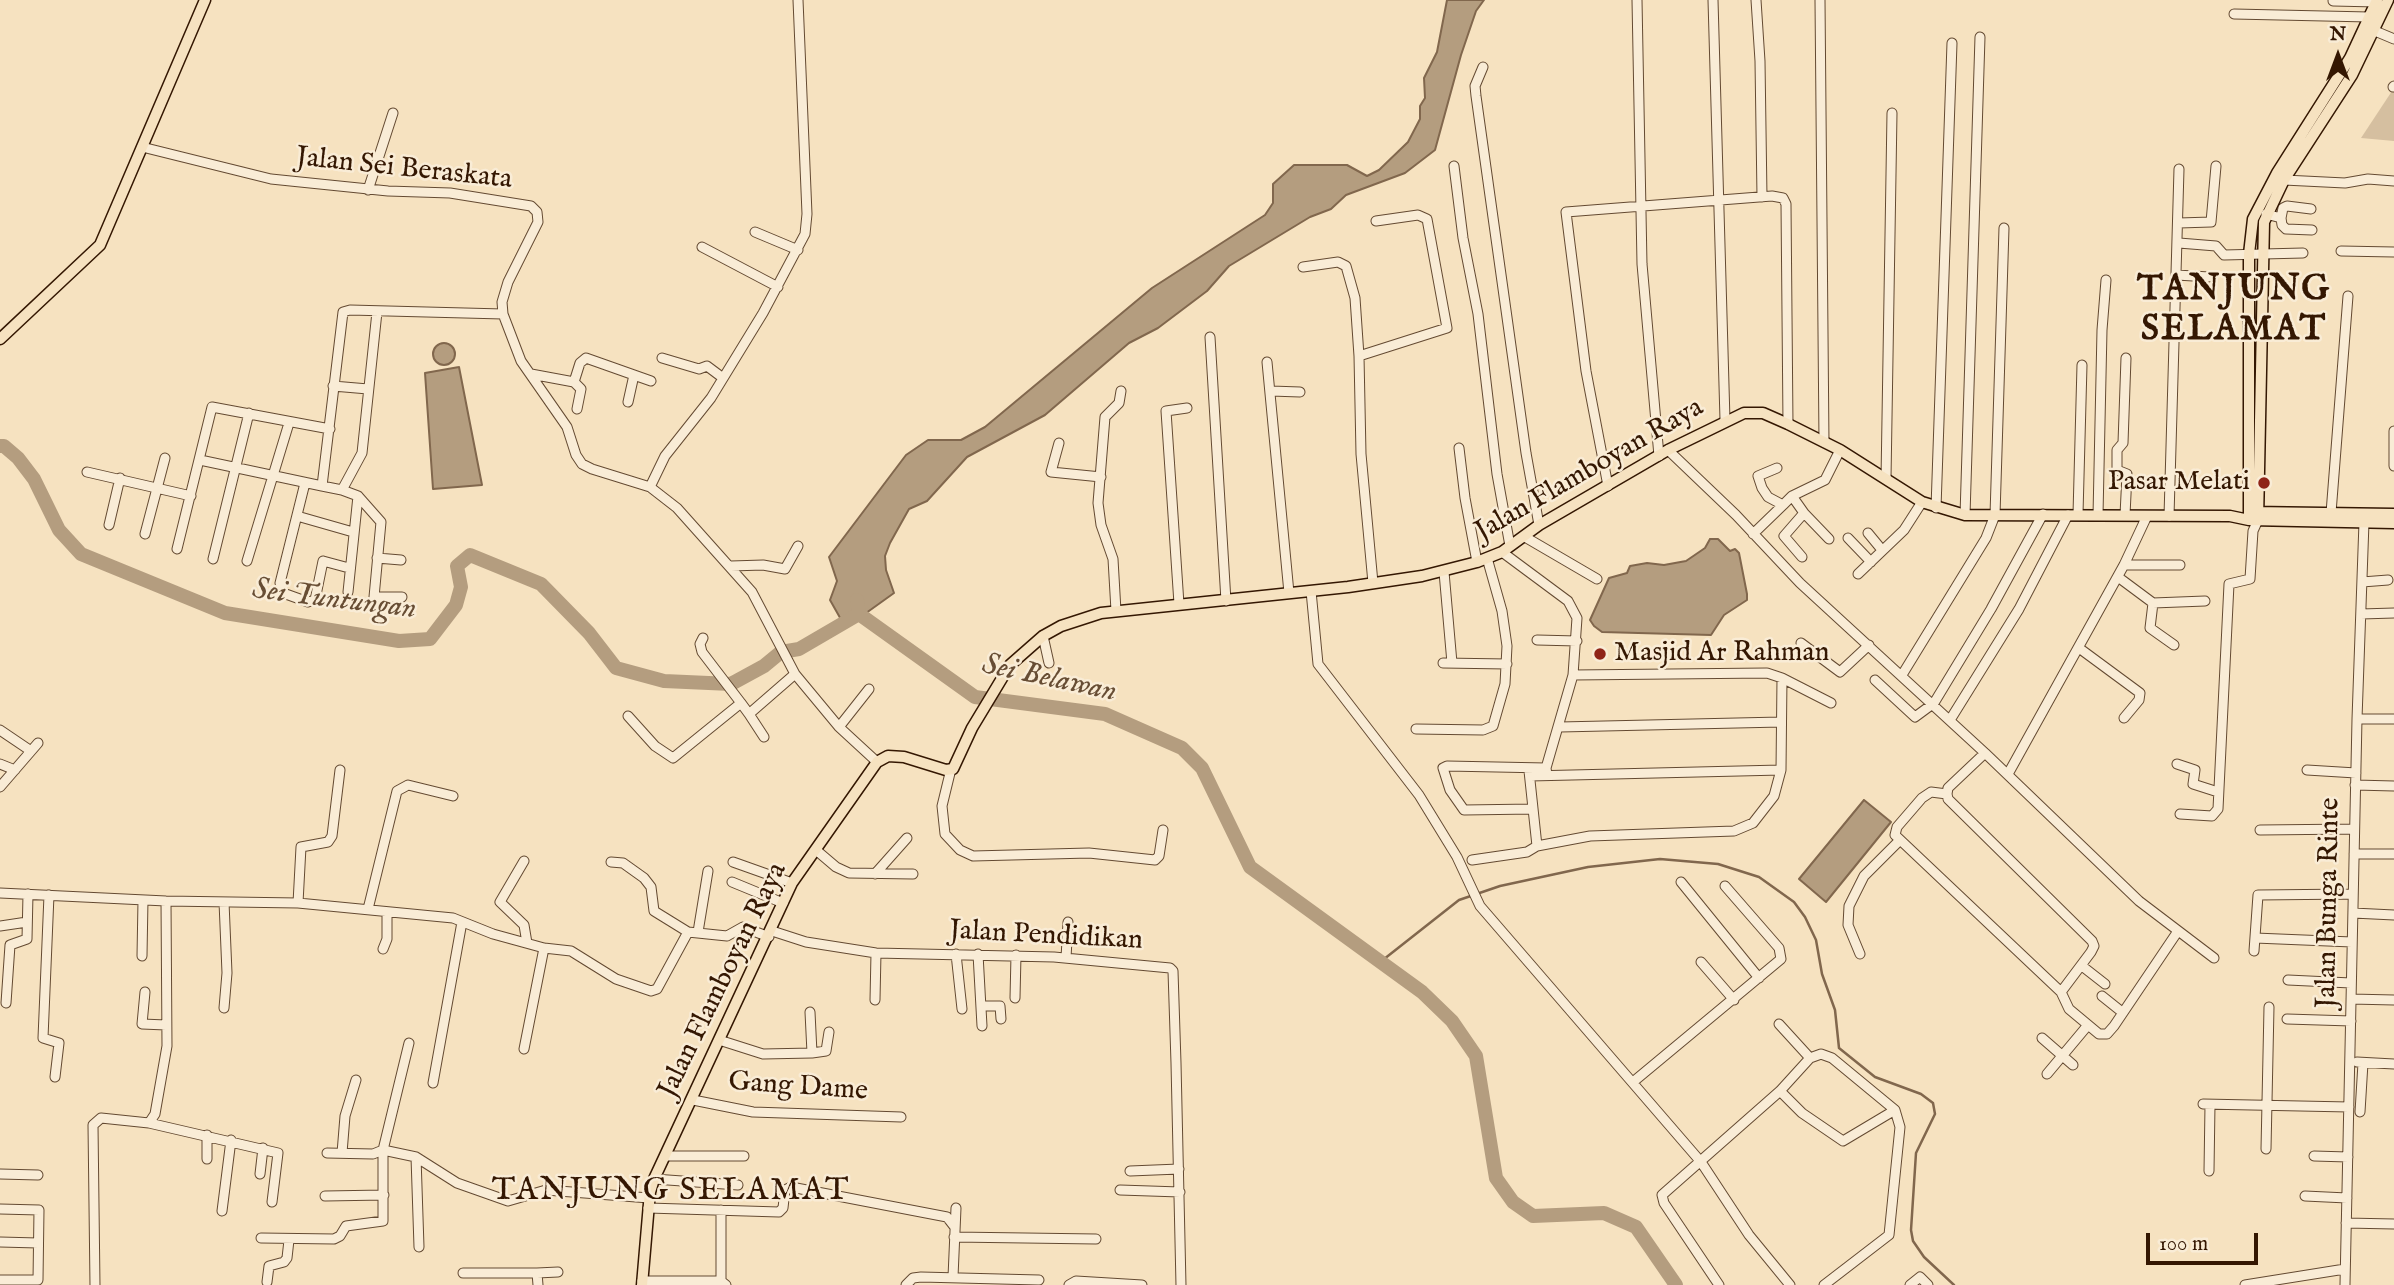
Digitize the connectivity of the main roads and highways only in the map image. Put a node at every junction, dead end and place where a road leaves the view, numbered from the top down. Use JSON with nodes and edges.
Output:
{"nodes":[{"id":1,"x":205,"y":0,"type":"edge"},
{"id":2,"x":2381,"y":1,"type":"edge"},
{"id":3,"x":2362,"y":45,"type":"junction"},
{"id":4,"x":0,"y":339,"type":"edge"},
{"id":5,"x":2394,"y":514,"type":"edge"},
{"id":6,"x":2254,"y":519,"type":"junction"},
{"id":7,"x":2394,"y":523,"type":"edge"},
{"id":8,"x":642,"y":1283,"type":"edge"}],
"edges":[{"from":1,"to":4,"type":"main road"},
{"from":2,"to":3,"type":"main road"},
{"from":2,"to":3,"type":"main road"},
{"from":3,"to":6,"type":"main road"},
{"from":3,"to":6,"type":"main road"},
{"from":5,"to":6,"type":"main road"},
{"from":6,"to":7,"type":"main road"},
{"from":6,"to":8,"type":"main road","name":"Jalan Flamboyan Raya"}]}
